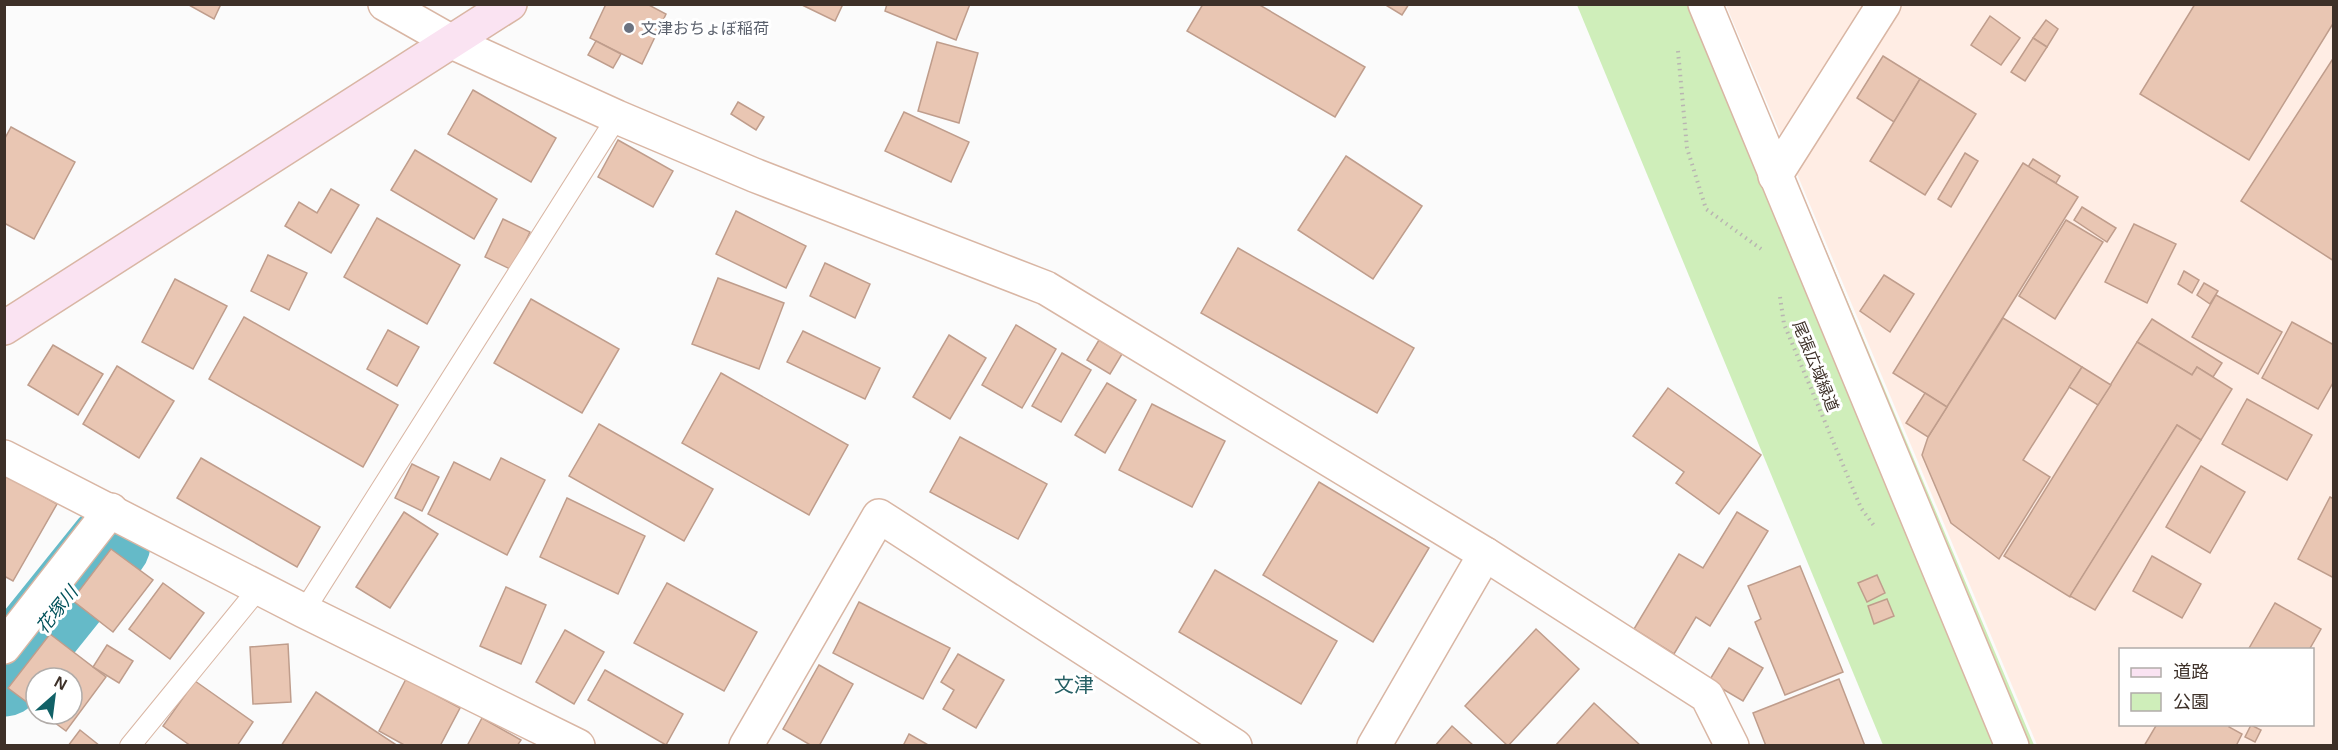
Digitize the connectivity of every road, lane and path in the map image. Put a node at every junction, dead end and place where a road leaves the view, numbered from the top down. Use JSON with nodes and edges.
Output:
{"nodes":[{"id":1,"x":385,"y":4,"type":"edge"},
{"id":2,"x":510,"y":4,"type":"edge"},
{"id":3,"x":1705,"y":4,"type":"edge"},
{"id":4,"x":1884,"y":4,"type":"edge"},
{"id":5,"x":452,"y":42,"type":"junction"},
{"id":6,"x":1678,"y":45,"type":"dead end"},
{"id":7,"x":617,"y":117,"type":"junction"},
{"id":8,"x":1775,"y":176,"type":"junction"},
{"id":9,"x":1766,"y":253,"type":"dead end"},
{"id":10,"x":1779,"y":291,"type":"dead end"},
{"id":11,"x":4,"y":328,"type":"edge"},
{"id":12,"x":4,"y":457,"type":"edge"},
{"id":13,"x":111,"y":510,"type":"junction"},
{"id":14,"x":1881,"y":535,"type":"dead end"},
{"id":15,"x":1485,"y":554,"type":"junction"},
{"id":16,"x":259,"y":588,"type":"junction"},
{"id":17,"x":304,"y":611,"type":"junction"},
{"id":18,"x":4,"y":647,"type":"edge"},
{"id":19,"x":130,"y":746,"type":"edge"},
{"id":20,"x":578,"y":746,"type":"edge"},
{"id":21,"x":746,"y":746,"type":"edge"},
{"id":22,"x":1235,"y":746,"type":"edge"},
{"id":23,"x":1374,"y":746,"type":"edge"},
{"id":24,"x":1732,"y":746,"type":"edge"},
{"id":25,"x":2012,"y":746,"type":"edge"}],
"edges":[{"from":1,"to":5,"type":"street"},
{"from":2,"to":5,"type":"street"},
{"from":3,"to":8,"type":"street"},
{"from":4,"to":8,"type":"street"},
{"from":5,"to":7,"type":"street"},
{"from":5,"to":11,"type":"street"},
{"from":6,"to":9,"type":"path"},
{"from":7,"to":15,"type":"street"},
{"from":7,"to":17,"type":"lane"},
{"from":8,"to":25,"type":"street"},
{"from":10,"to":14,"type":"path","name":"尾張広域緑道"},
{"from":12,"to":13,"type":"street"},
{"from":13,"to":16,"type":"street"},
{"from":13,"to":18,"type":"street"},
{"from":15,"to":23,"type":"street"},
{"from":15,"to":24,"type":"street"},
{"from":16,"to":17,"type":"street"},
{"from":16,"to":19,"type":"lane"},
{"from":17,"to":20,"type":"street"},
{"from":21,"to":22,"type":"street"}]}
